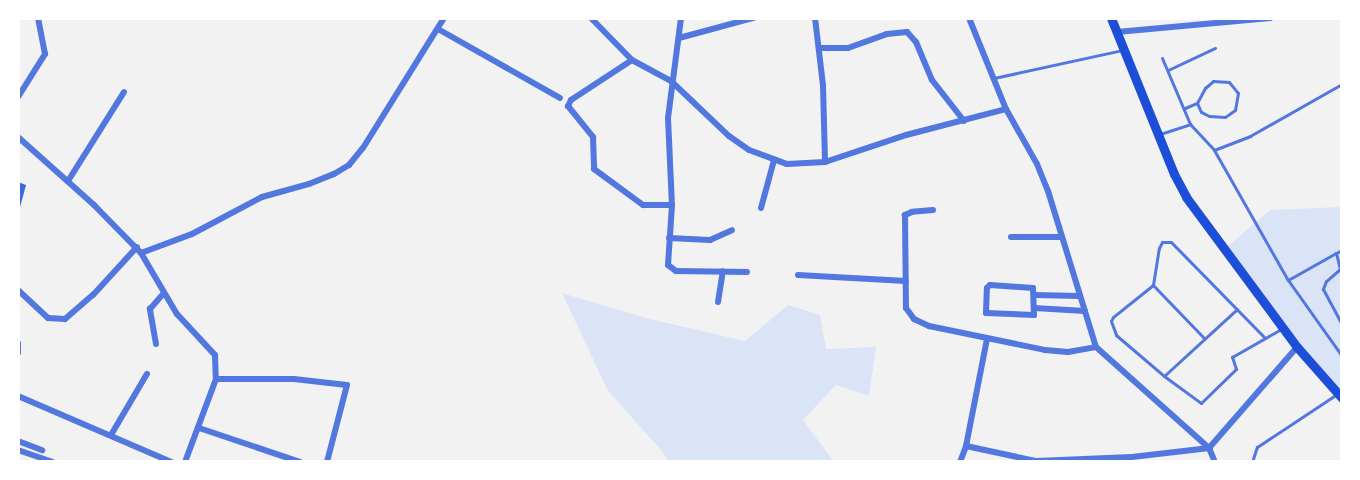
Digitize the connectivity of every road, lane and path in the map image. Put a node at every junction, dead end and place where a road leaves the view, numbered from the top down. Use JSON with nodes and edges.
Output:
{"nodes":[{"id":1,"x":38,"y":18,"type":"edge"},
{"id":2,"x":444,"y":18,"type":"edge"},
{"id":3,"x":591,"y":18,"type":"edge"},
{"id":4,"x":681,"y":18,"type":"edge"},
{"id":5,"x":753,"y":18,"type":"edge"},
{"id":6,"x":815,"y":18,"type":"edge"},
{"id":7,"x":969,"y":18,"type":"edge"},
{"id":8,"x":1111,"y":18,"type":"edge"},
{"id":9,"x":1270,"y":18,"type":"edge"},
{"id":10,"x":1229,"y":20,"type":"edge"},
{"id":11,"x":438,"y":29,"type":"junction"},
{"id":12,"x":1117,"y":32,"type":"junction"},
{"id":13,"x":679,"y":38,"type":"junction"},
{"id":14,"x":819,"y":48,"type":"junction"},
{"id":15,"x":1215,"y":48,"type":"dead end"},
{"id":16,"x":1124,"y":49,"type":"junction"},
{"id":17,"x":1162,"y":58,"type":"dead end"},
{"id":18,"x":632,"y":60,"type":"junction"},
{"id":19,"x":1168,"y":70,"type":"junction"},
{"id":20,"x":993,"y":78,"type":"junction"},
{"id":21,"x":671,"y":81,"type":"junction"},
{"id":22,"x":1342,"y":84,"type":"edge"},
{"id":23,"x":124,"y":92,"type":"dead end"},
{"id":24,"x":18,"y":97,"type":"edge"},
{"id":25,"x":560,"y":98,"type":"dead end"},
{"id":26,"x":1197,"y":103,"type":"junction"},
{"id":27,"x":1006,"y":108,"type":"junction"},
{"id":28,"x":1185,"y":108,"type":"junction"},
{"id":29,"x":964,"y":121,"type":"junction"},
{"id":30,"x":1190,"y":124,"type":"junction"},
{"id":31,"x":1158,"y":135,"type":"junction"},
{"id":32,"x":18,"y":137,"type":"edge"},
{"id":33,"x":1214,"y":150,"type":"junction"},
{"id":34,"x":774,"y":160,"type":"junction"},
{"id":35,"x":825,"y":162,"type":"junction"},
{"id":36,"x":68,"y":181,"type":"junction"},
{"id":37,"x":672,"y":205,"type":"junction"},
{"id":38,"x":760,"y":208,"type":"dead end"},
{"id":39,"x":933,"y":210,"type":"dead end"},
{"id":40,"x":732,"y":230,"type":"dead end"},
{"id":41,"x":1011,"y":237,"type":"dead end"},
{"id":42,"x":1061,"y":237,"type":"junction"},
{"id":43,"x":669,"y":238,"type":"junction"},
{"id":44,"x":139,"y":250,"type":"junction"},
{"id":45,"x":1342,"y":250,"type":"edge"},
{"id":46,"x":1336,"y":253,"type":"junction"},
{"id":47,"x":723,"y":271,"type":"junction"},
{"id":48,"x":747,"y":272,"type":"dead end"},
{"id":49,"x":798,"y":275,"type":"dead end"},
{"id":50,"x":1288,"y":280,"type":"junction"},
{"id":51,"x":906,"y":281,"type":"junction"},
{"id":52,"x":1153,"y":285,"type":"junction"},
{"id":53,"x":18,"y":290,"type":"edge"},
{"id":54,"x":163,"y":294,"type":"junction"},
{"id":55,"x":1034,"y":295,"type":"junction"},
{"id":56,"x":1080,"y":296,"type":"junction"},
{"id":57,"x":718,"y":302,"type":"dead end"},
{"id":58,"x":1034,"y":309,"type":"junction"},
{"id":59,"x":1237,"y":309,"type":"junction"},
{"id":60,"x":1085,"y":311,"type":"junction"},
{"id":61,"x":1342,"y":324,"type":"edge"},
{"id":62,"x":1284,"y":328,"type":"junction"},
{"id":63,"x":1204,"y":338,"type":"junction"},
{"id":64,"x":1265,"y":338,"type":"junction"},
{"id":65,"x":987,"y":339,"type":"junction"},
{"id":66,"x":18,"y":343,"type":"edge"},
{"id":67,"x":156,"y":344,"type":"dead end"},
{"id":68,"x":1297,"y":346,"type":"junction"},
{"id":69,"x":1096,"y":347,"type":"junction"},
{"id":70,"x":18,"y":353,"type":"edge"},
{"id":71,"x":1342,"y":356,"type":"edge"},
{"id":72,"x":147,"y":374,"type":"dead end"},
{"id":73,"x":1164,"y":376,"type":"junction"},
{"id":74,"x":216,"y":379,"type":"junction"},
{"id":75,"x":1341,"y":395,"type":"edge"},
{"id":76,"x":18,"y":396,"type":"edge"},
{"id":77,"x":199,"y":428,"type":"junction"},
{"id":78,"x":111,"y":435,"type":"junction"},
{"id":79,"x":18,"y":441,"type":"edge"},
{"id":80,"x":966,"y":446,"type":"junction"},
{"id":81,"x":1209,"y":448,"type":"junction"},
{"id":82,"x":18,"y":450,"type":"edge"},
{"id":83,"x":42,"y":450,"type":"dead end"},
{"id":84,"x":1104,"y":460,"type":"edge"},
{"id":85,"x":52,"y":462,"type":"edge"},
{"id":86,"x":171,"y":462,"type":"edge"},
{"id":87,"x":185,"y":462,"type":"edge"},
{"id":88,"x":300,"y":462,"type":"edge"},
{"id":89,"x":327,"y":462,"type":"edge"},
{"id":90,"x":960,"y":462,"type":"edge"},
{"id":91,"x":1036,"y":462,"type":"edge"},
{"id":92,"x":1215,"y":462,"type":"edge"},
{"id":93,"x":1252,"y":462,"type":"edge"}],
"edges":[{"from":1,"to":24,"type":"street"},
{"from":2,"to":11,"type":"street"},
{"from":3,"to":18,"type":"street"},
{"from":4,"to":13,"type":"street"},
{"from":5,"to":13,"type":"street"},
{"from":6,"to":14,"type":"street"},
{"from":7,"to":20,"type":"street"},
{"from":8,"to":12,"type":"main road"},
{"from":9,"to":10,"type":"street"},
{"from":10,"to":12,"type":"street"},
{"from":11,"to":25,"type":"street"},
{"from":11,"to":44,"type":"street"},
{"from":12,"to":16,"type":"main road"},
{"from":13,"to":21,"type":"street"},
{"from":14,"to":29,"type":"street"},
{"from":14,"to":35,"type":"street"},
{"from":15,"to":19,"type":"lane"},
{"from":16,"to":20,"type":"lane"},
{"from":16,"to":31,"type":"main road"},
{"from":17,"to":19,"type":"lane"},
{"from":18,"to":21,"type":"street"},
{"from":18,"to":37,"type":"street"},
{"from":19,"to":28,"type":"lane"},
{"from":20,"to":27,"type":"street"},
{"from":21,"to":34,"type":"street"},
{"from":21,"to":37,"type":"street"},
{"from":22,"to":33,"type":"lane"},
{"from":23,"to":36,"type":"street"},
{"from":26,"to":26,"type":"lane"},
{"from":26,"to":28,"type":"lane"},
{"from":27,"to":29,"type":"street"},
{"from":27,"to":42,"type":"street"},
{"from":28,"to":30,"type":"lane"},
{"from":29,"to":35,"type":"street"},
{"from":30,"to":31,"type":"lane"},
{"from":30,"to":33,"type":"lane"},
{"from":31,"to":62,"type":"main road"},
{"from":32,"to":36,"type":"street"},
{"from":33,"to":50,"type":"lane"},
{"from":34,"to":35,"type":"street"},
{"from":34,"to":38,"type":"street"},
{"from":36,"to":44,"type":"street"},
{"from":37,"to":43,"type":"street"},
{"from":39,"to":51,"type":"street"},
{"from":40,"to":43,"type":"street"},
{"from":41,"to":42,"type":"street"},
{"from":42,"to":56,"type":"street"},
{"from":43,"to":47,"type":"street"},
{"from":44,"to":53,"type":"street"},
{"from":44,"to":54,"type":"street"},
{"from":45,"to":46,"type":"lane"},
{"from":46,"to":50,"type":"lane"},
{"from":46,"to":61,"type":"lane"},
{"from":47,"to":48,"type":"street"},
{"from":47,"to":57,"type":"street"},
{"from":49,"to":51,"type":"street"},
{"from":50,"to":71,"type":"lane"},
{"from":51,"to":65,"type":"street"},
{"from":52,"to":59,"type":"lane"},
{"from":52,"to":63,"type":"lane"},
{"from":52,"to":73,"type":"lane"},
{"from":54,"to":67,"type":"street"},
{"from":54,"to":74,"type":"street"},
{"from":55,"to":56,"type":"street"},
{"from":55,"to":58,"type":"street"},
{"from":55,"to":58,"type":"street"},
{"from":56,"to":60,"type":"street"},
{"from":58,"to":60,"type":"street"},
{"from":59,"to":63,"type":"lane"},
{"from":59,"to":64,"type":"lane"},
{"from":60,"to":69,"type":"street"},
{"from":62,"to":64,"type":"lane"},
{"from":62,"to":68,"type":"main road"},
{"from":63,"to":73,"type":"lane"},
{"from":64,"to":73,"type":"lane"},
{"from":65,"to":69,"type":"street"},
{"from":65,"to":80,"type":"street"},
{"from":66,"to":70,"type":"street"},
{"from":68,"to":75,"type":"main road"},
{"from":68,"to":81,"type":"street"},
{"from":69,"to":81,"type":"street"},
{"from":72,"to":78,"type":"street"},
{"from":74,"to":77,"type":"street"},
{"from":74,"to":89,"type":"street"},
{"from":75,"to":93,"type":"lane"},
{"from":76,"to":78,"type":"street"},
{"from":77,"to":87,"type":"street"},
{"from":77,"to":88,"type":"street"},
{"from":78,"to":86,"type":"street"},
{"from":79,"to":83,"type":"street"},
{"from":80,"to":90,"type":"street"},
{"from":80,"to":91,"type":"street"},
{"from":81,"to":84,"type":"street"},
{"from":81,"to":92,"type":"street"},
{"from":82,"to":85,"type":"street"},
{"from":84,"to":91,"type":"street"}]}
